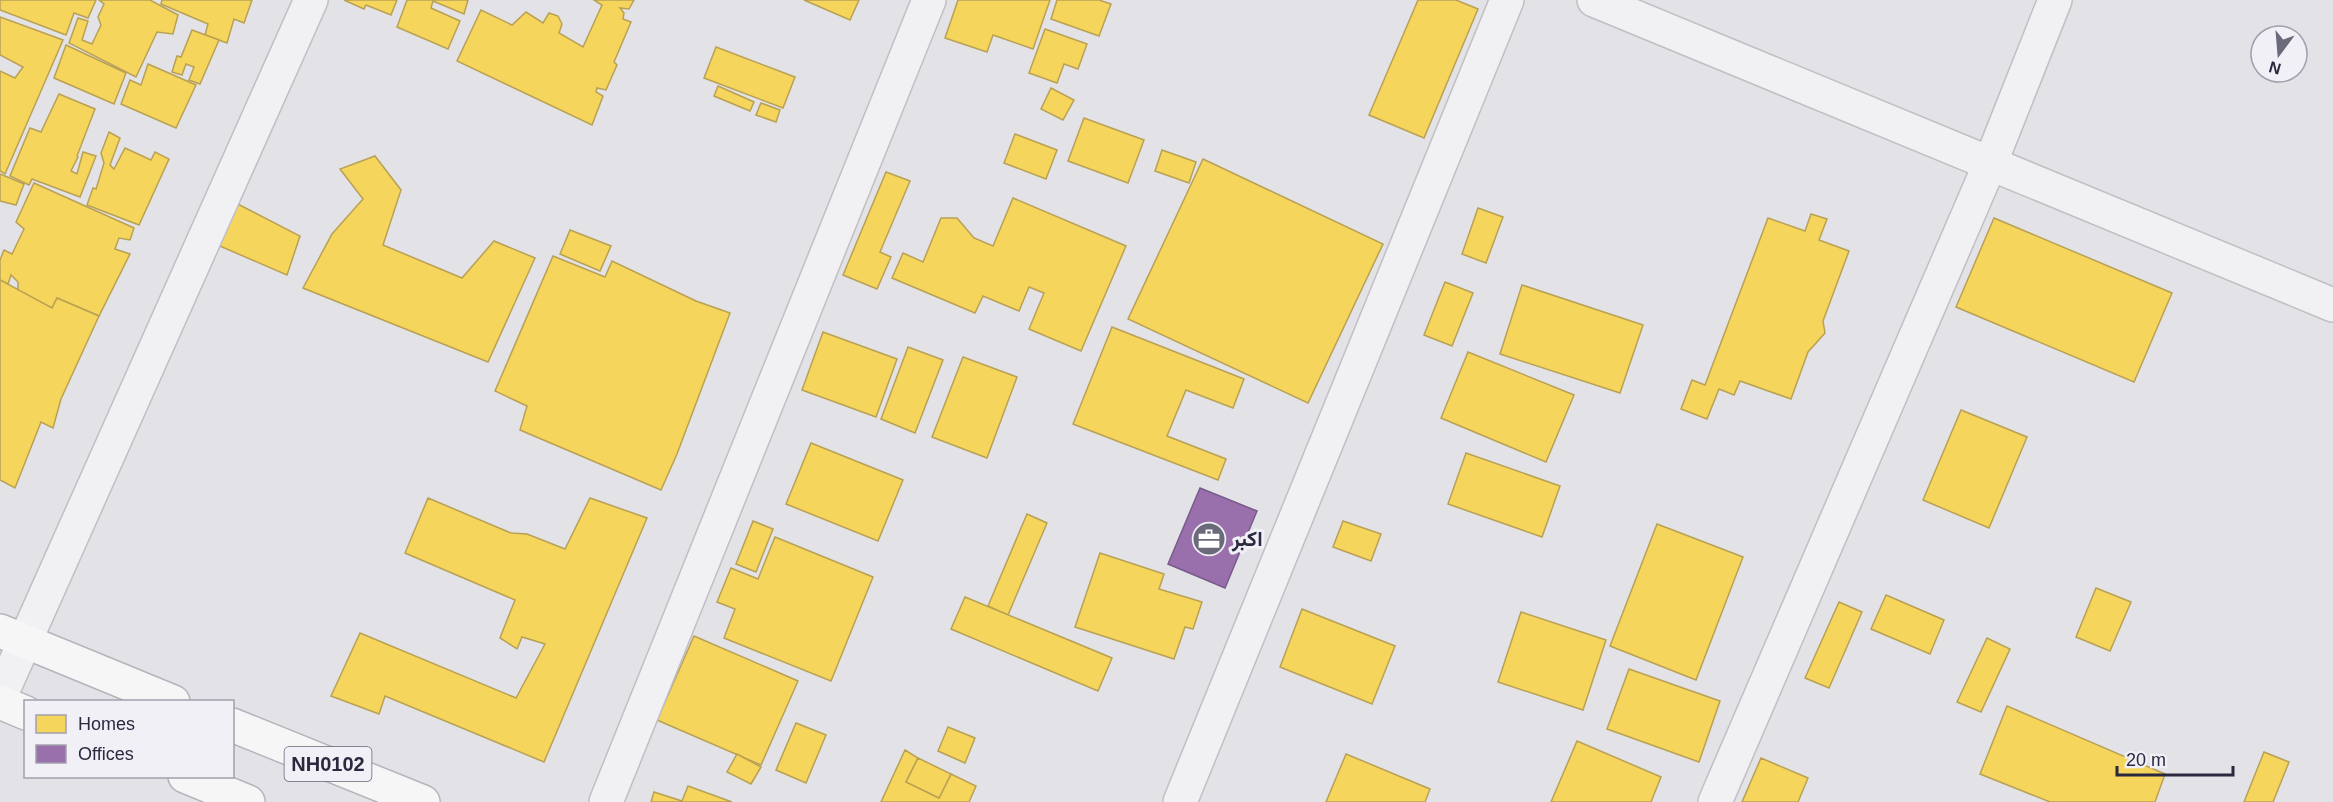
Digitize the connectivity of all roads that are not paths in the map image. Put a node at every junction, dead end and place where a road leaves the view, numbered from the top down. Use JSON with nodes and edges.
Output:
{"nodes":[{"id":1,"x":311,"y":0,"type":"edge"},
{"id":2,"x":929,"y":0,"type":"edge"},
{"id":3,"x":1507,"y":0,"type":"edge"},
{"id":4,"x":1594,"y":0,"type":"edge"},
{"id":5,"x":2055,"y":0,"type":"edge"},
{"id":6,"x":1990,"y":164,"type":"junction"},
{"id":7,"x":2333,"y":305,"type":"edge"},
{"id":8,"x":12,"y":636,"type":"edge"},
{"id":9,"x":0,"y":697,"type":"edge"},
{"id":10,"x":168,"y":700,"type":"edge"},
{"id":11,"x":0,"y":702,"type":"edge"},
{"id":12,"x":24,"y":711,"type":"edge"},
{"id":13,"x":234,"y":726,"type":"edge"},
{"id":14,"x":188,"y":778,"type":"edge"},
{"id":15,"x":248,"y":802,"type":"edge"},
{"id":16,"x":423,"y":802,"type":"edge"},
{"id":17,"x":606,"y":802,"type":"edge"},
{"id":18,"x":1180,"y":802,"type":"edge"},
{"id":19,"x":1715,"y":802,"type":"edge"}],
"edges":[{"from":1,"to":8,"type":"street"},
{"from":2,"to":17,"type":"street"},
{"from":3,"to":18,"type":"street"},
{"from":4,"to":6,"type":"street"},
{"from":5,"to":6,"type":"street"},
{"from":6,"to":7,"type":"street"},
{"from":6,"to":19,"type":"street"},
{"from":8,"to":9,"type":"street"},
{"from":8,"to":10,"type":"highway"},
{"from":11,"to":12,"type":"highway"},
{"from":13,"to":16,"type":"highway","number":"NH0102"},
{"from":14,"to":15,"type":"highway"}]}
